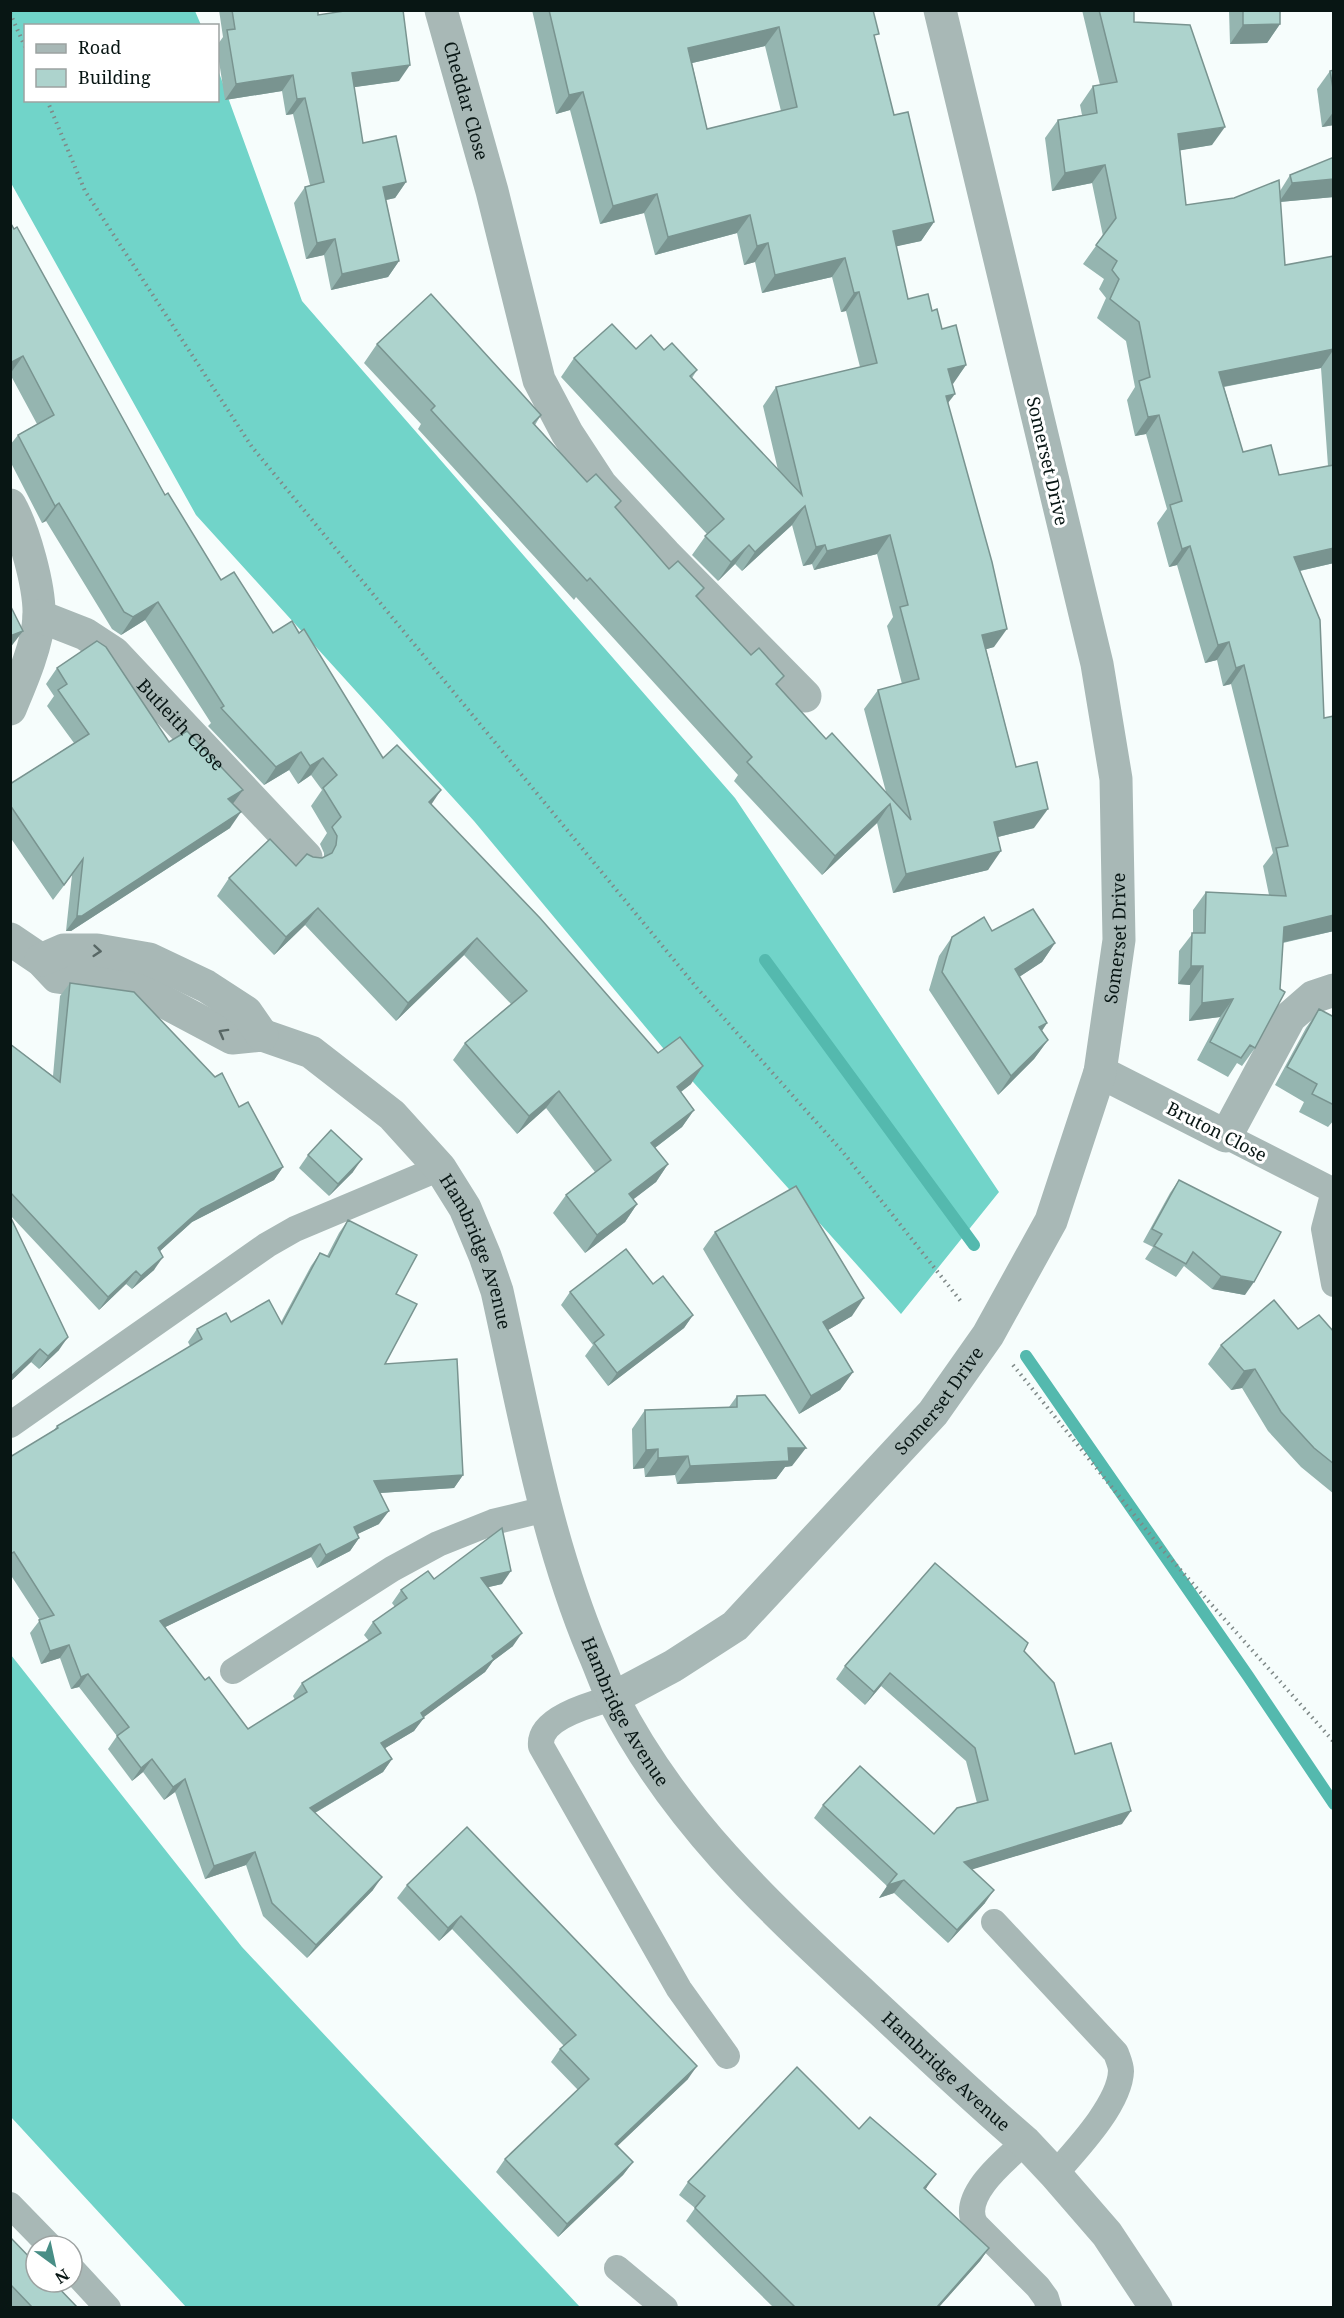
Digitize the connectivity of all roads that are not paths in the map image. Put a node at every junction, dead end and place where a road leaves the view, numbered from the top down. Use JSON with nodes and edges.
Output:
{"nodes":[{"id":1,"x":441,"y":10,"type":"edge"},
{"id":2,"x":940,"y":10,"type":"edge"},
{"id":3,"x":10,"y":505,"type":"edge"},
{"id":4,"x":39,"y":616,"type":"junction"},
{"id":5,"x":805,"y":696,"type":"dead end"},
{"id":6,"x":10,"y":709,"type":"edge"},
{"id":7,"x":306,"y":857,"type":"edge"},
{"id":8,"x":10,"y":939,"type":"edge"},
{"id":9,"x":1334,"y":990,"type":"edge"},
{"id":10,"x":1100,"y":1072,"type":"junction"},
{"id":11,"x":1226,"y":1136,"type":"junction"},
{"id":12,"x":440,"y":1167,"type":"junction"},
{"id":13,"x":1334,"y":1191,"type":"edge"},
{"id":14,"x":1334,"y":1284,"type":"edge"},
{"id":15,"x":10,"y":1425,"type":"edge"},
{"id":16,"x":546,"y":1509,"type":"junction"},
{"id":17,"x":233,"y":1671,"type":"dead end"},
{"id":18,"x":613,"y":1698,"type":"junction"},
{"id":19,"x":994,"y":1922,"type":"dead end"},
{"id":20,"x":727,"y":2056,"type":"dead end"},
{"id":21,"x":1025,"y":2142,"type":"junction"},
{"id":22,"x":1056,"y":2174,"type":"junction"},
{"id":23,"x":10,"y":2205,"type":"edge"},
{"id":24,"x":38,"y":2234,"type":"edge"},
{"id":25,"x":617,"y":2268,"type":"dead end"},
{"id":26,"x":84,"y":2282,"type":"edge"},
{"id":27,"x":108,"y":2307,"type":"edge"},
{"id":28,"x":665,"y":2307,"type":"edge"},
{"id":29,"x":1049,"y":2307,"type":"edge"},
{"id":30,"x":1156,"y":2307,"type":"edge"}],
"edges":[{"from":1,"to":5,"type":"street","name":"Cheddar Close"},
{"from":2,"to":10,"type":"street","name":"Somerset Drive"},
{"from":3,"to":4,"type":"street"},
{"from":4,"to":6,"type":"street"},
{"from":4,"to":7,"type":"street","name":"Butleith Close"},
{"from":8,"to":12,"type":"street","name":"Hambridge Avenue"},
{"from":9,"to":11,"type":"street"},
{"from":10,"to":11,"type":"street","name":"Bruton Close"},
{"from":10,"to":18,"type":"street","name":"Somerset Drive"},
{"from":11,"to":13,"type":"lane","name":"Bruton Close"},
{"from":12,"to":15,"type":"lane"},
{"from":12,"to":16,"type":"street","name":"Hambridge Avenue"},
{"from":13,"to":14,"type":"lane"},
{"from":16,"to":17,"type":"lane"},
{"from":16,"to":18,"type":"street","name":"Hambridge Avenue"},
{"from":18,"to":20,"type":"lane"},
{"from":18,"to":21,"type":"street","name":"Hambridge Avenue"},
{"from":19,"to":22,"type":"lane"},
{"from":21,"to":22,"type":"street","name":"Hambridge Avenue"},
{"from":21,"to":29,"type":"lane"},
{"from":22,"to":30,"type":"street","name":"Hambridge Avenue"},
{"from":23,"to":24,"type":"lane"},
{"from":25,"to":28,"type":"lane"},
{"from":26,"to":27,"type":"lane"}]}
